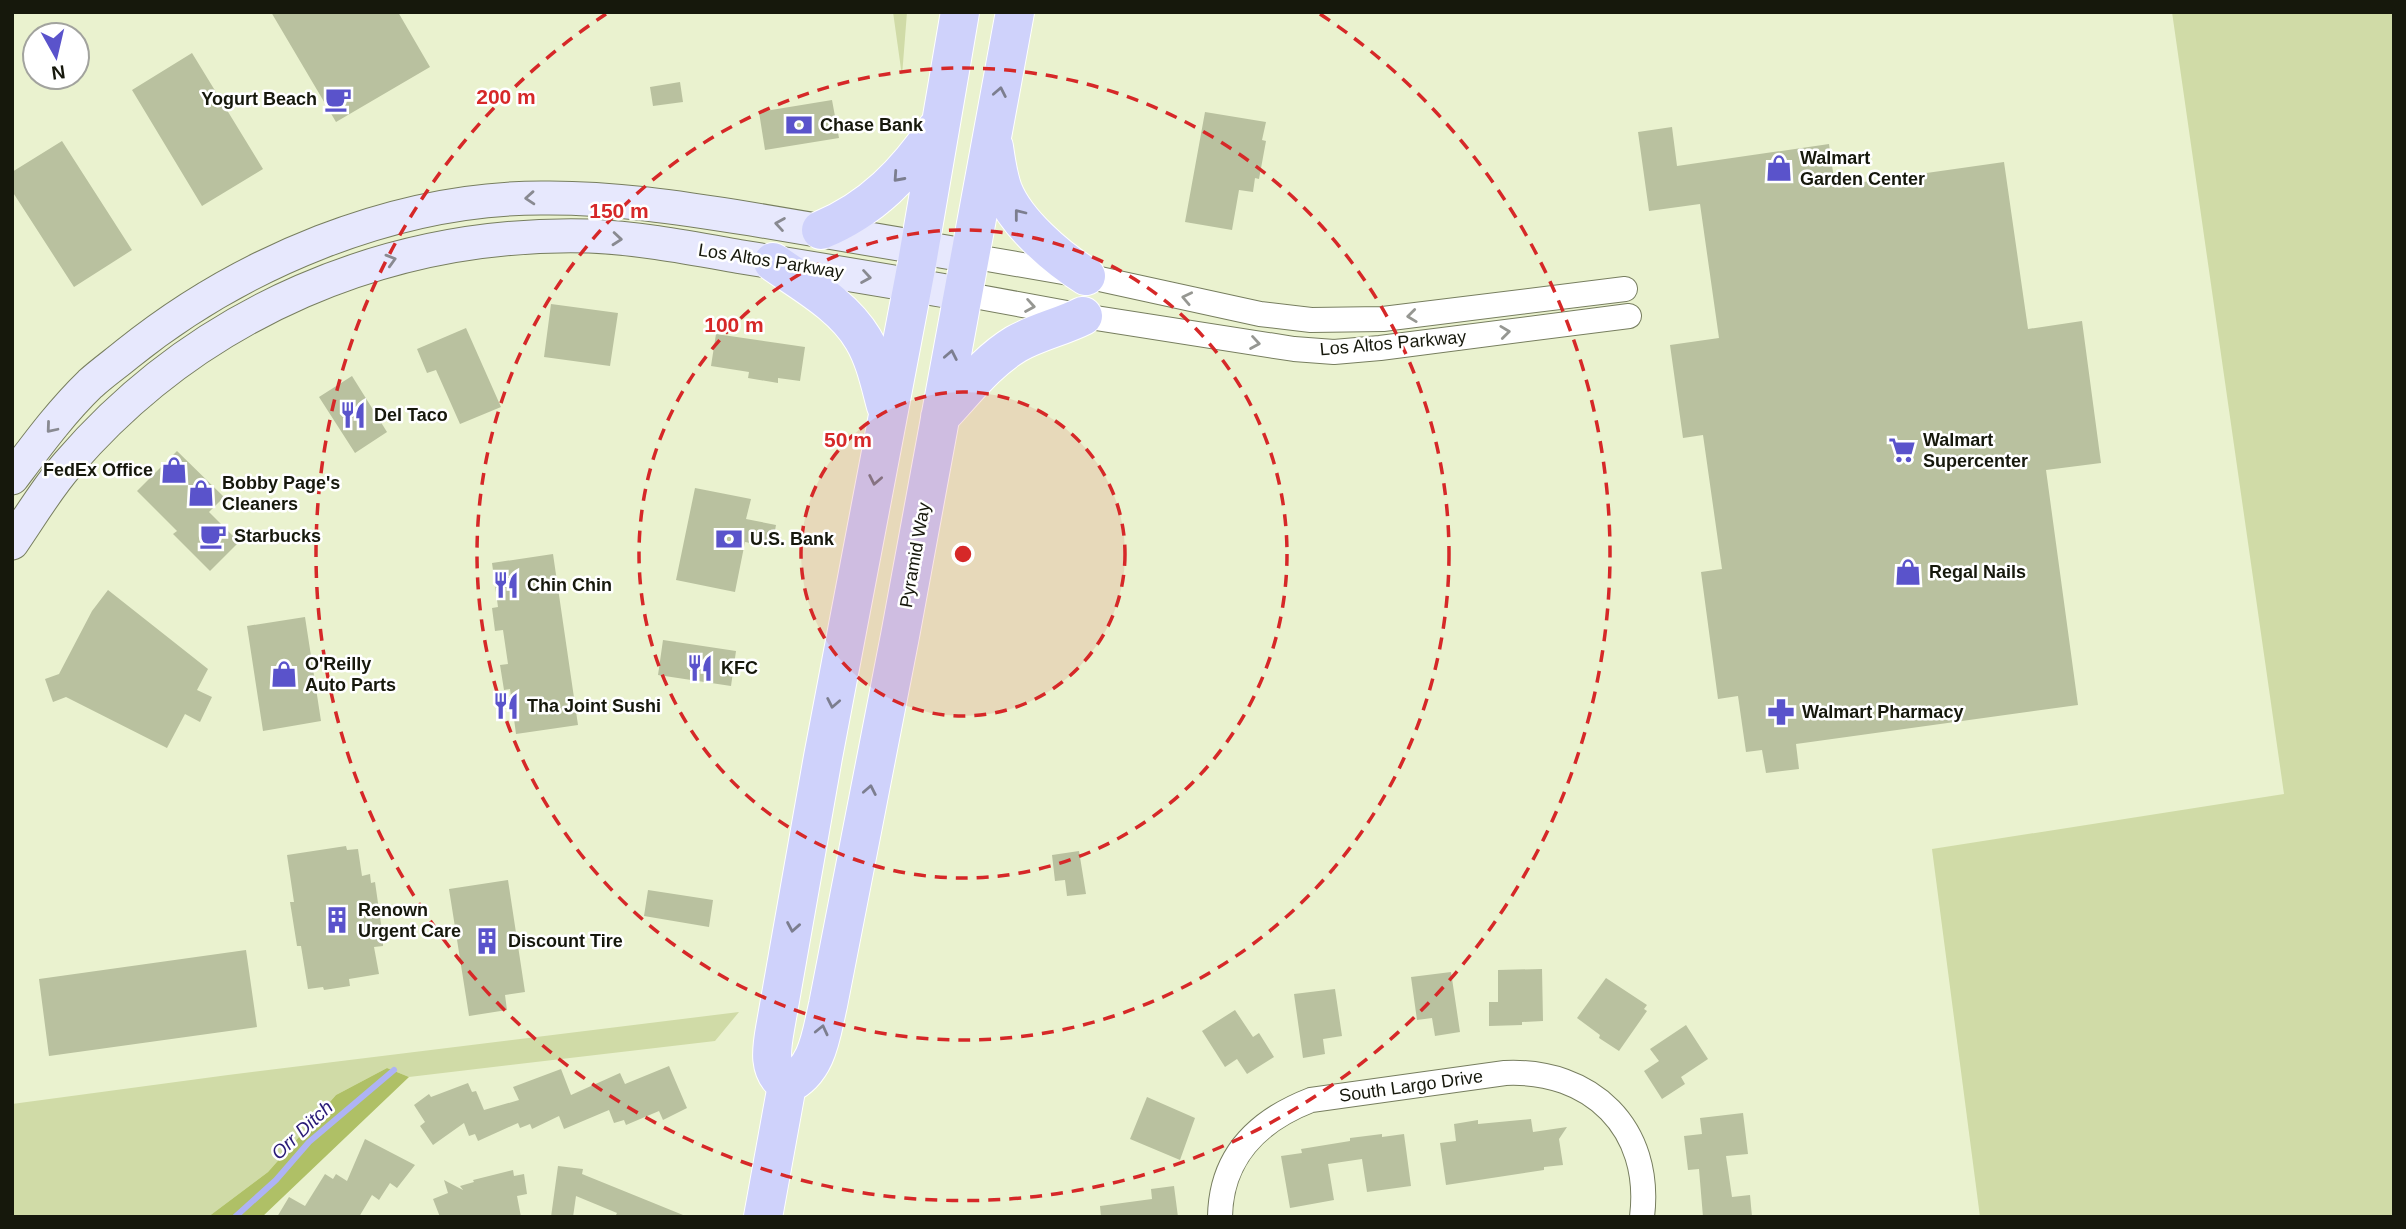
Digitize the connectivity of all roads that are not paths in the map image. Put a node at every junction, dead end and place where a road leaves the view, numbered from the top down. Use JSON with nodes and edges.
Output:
{"nodes":[{"id":1,"x":960,"y":12,"type":"edge"},
{"id":2,"x":1015,"y":12,"type":"edge"},
{"id":3,"x":940,"y":123,"type":"junction"},
{"id":4,"x":992,"y":133,"type":"junction"},
{"id":5,"x":413,"y":214,"type":"junction"},
{"id":6,"x":821,"y":230,"type":"junction"},
{"id":7,"x":920,"y":247,"type":"junction"},
{"id":8,"x":970,"y":256,"type":"junction"},
{"id":9,"x":773,"y":262,"type":"junction"},
{"id":10,"x":1086,"y":276,"type":"junction"},
{"id":11,"x":913,"y":285,"type":"junction"},
{"id":12,"x":1625,"y":289,"type":"dead end"},
{"id":13,"x":217,"y":291,"type":"junction"},
{"id":14,"x":963,"y":294,"type":"junction"},
{"id":15,"x":1083,"y":316,"type":"junction"},
{"id":16,"x":1629,"y":316,"type":"dead end"},
{"id":17,"x":217,"y":337,"type":"junction"},
{"id":18,"x":888,"y":412,"type":"junction"},
{"id":19,"x":940,"y":417,"type":"junction"},
{"id":20,"x":67,"y":465,"type":"junction"},
{"id":21,"x":12,"y":478,"type":"edge"},
{"id":22,"x":12,"y":543,"type":"edge"},
{"id":23,"x":787,"y":1085,"type":"junction"},
{"id":24,"x":763,"y":1217,"type":"edge"},
{"id":25,"x":1220,"y":1217,"type":"edge"},
{"id":26,"x":1642,"y":1217,"type":"edge"}],
"edges":[{"from":1,"to":3,"type":"main road"},
{"from":4,"to":2,"type":"main road","name":"Pyramid Way","one_way":true},
{"from":3,"to":6,"type":"main road","one_way":true},
{"from":3,"to":7,"type":"main road"},
{"from":4,"to":8,"type":"main road","name":"Pyramid Way"},
{"from":10,"to":4,"type":"main road","one_way":true},
{"from":6,"to":5,"type":"main road","name":"Los Altos Parkway","one_way":true},
{"from":5,"to":13,"type":"main road","name":"Los Altos Parkway"},
{"from":5,"to":17,"type":"main road"},
{"from":6,"to":7,"type":"main road","name":"Los Altos Parkway"},
{"from":7,"to":8,"type":"main road","name":"Los Altos Parkway"},
{"from":7,"to":11,"type":"main road"},
{"from":8,"to":10,"type":"street","name":"Los Altos Parkway"},
{"from":8,"to":14,"type":"main road","name":"Pyramid Way"},
{"from":9,"to":11,"type":"main road","name":"Los Altos Parkway","one_way":true},
{"from":17,"to":9,"type":"main road","name":"Los Altos Parkway","one_way":true},
{"from":9,"to":18,"type":"main road"},
{"from":12,"to":10,"type":"street","name":"Los Altos Parkway","one_way":true},
{"from":11,"to":14,"type":"main road","name":"Los Altos Parkway"},
{"from":11,"to":18,"type":"main road"},
{"from":13,"to":20,"type":"main road"},
{"from":13,"to":21,"type":"main road","name":"Los Altos Parkway","one_way":true},
{"from":14,"to":15,"type":"street","name":"Los Altos Parkway","one_way":true},
{"from":19,"to":14,"type":"main road","name":"Pyramid Way","one_way":true},
{"from":15,"to":16,"type":"street","name":"Los Altos Parkway","one_way":true},
{"from":15,"to":19,"type":"main road"},
{"from":17,"to":20,"type":"main road","name":"Los Altos Parkway"},
{"from":18,"to":23,"type":"main road","one_way":true},
{"from":23,"to":19,"type":"main road","name":"Pyramid Way","one_way":true},
{"from":20,"to":22,"type":"main road","name":"Los Altos Parkway"},
{"from":23,"to":24,"type":"main road"},
{"from":25,"to":26,"type":"street","name":"South Largo Drive"}]}
